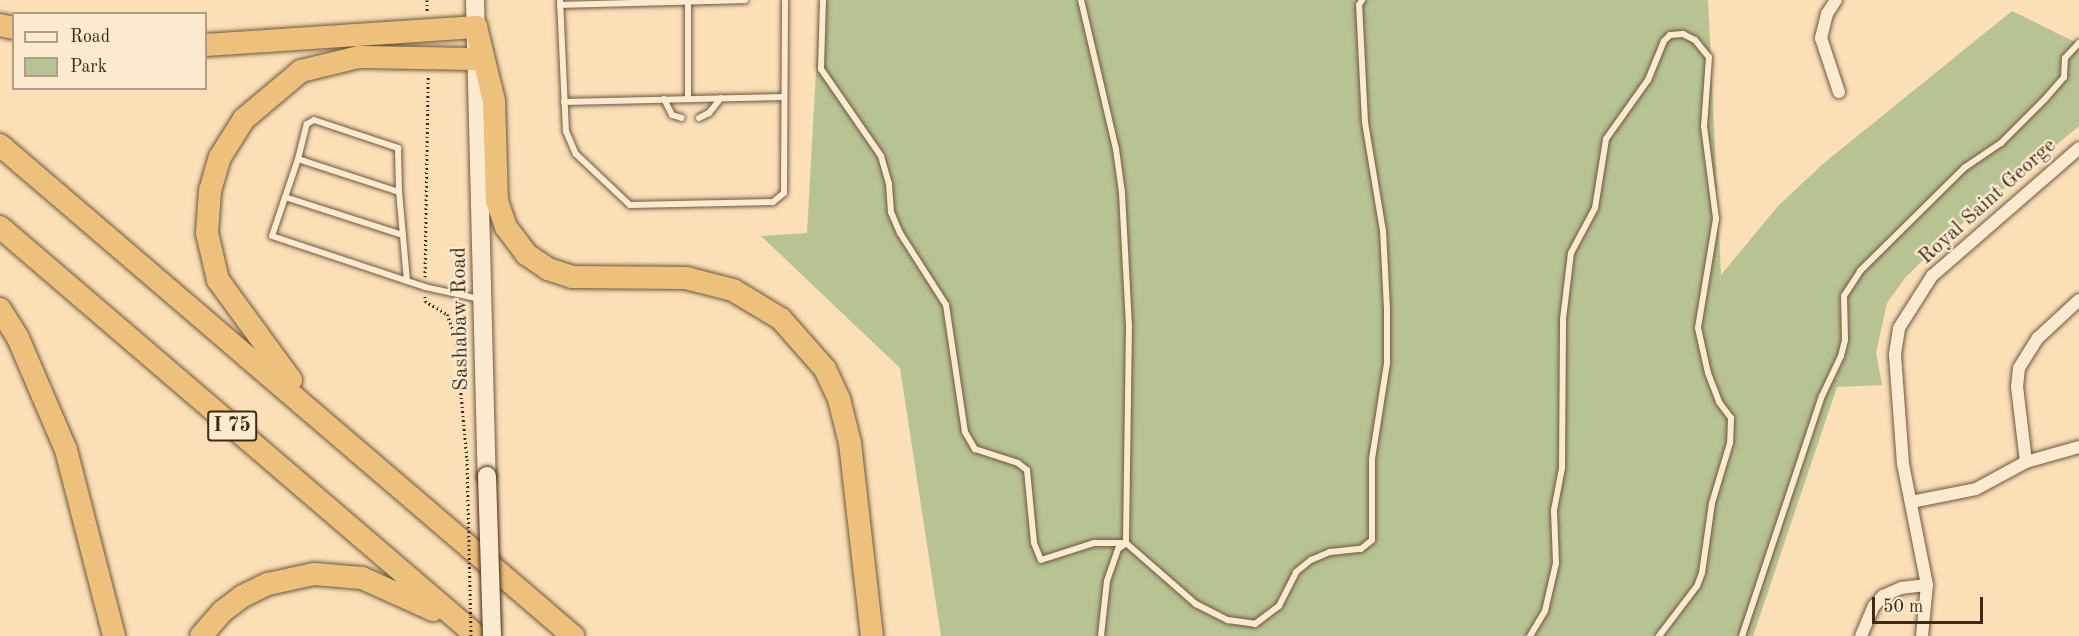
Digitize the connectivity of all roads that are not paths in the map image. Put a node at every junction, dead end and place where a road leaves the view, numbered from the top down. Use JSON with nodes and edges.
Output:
{"nodes":[{"id":1,"x":475,"y":0,"type":"edge"},
{"id":2,"x":745,"y":0,"type":"edge"},
{"id":3,"x":784,"y":0,"type":"edge"},
{"id":4,"x":824,"y":0,"type":"edge"},
{"id":5,"x":1081,"y":0,"type":"edge"},
{"id":6,"x":1362,"y":0,"type":"edge"},
{"id":7,"x":1836,"y":0,"type":"edge"},
{"id":8,"x":688,"y":1,"type":"edge"},
{"id":9,"x":560,"y":2,"type":"edge"},
{"id":10,"x":476,"y":27,"type":"junction"},
{"id":11,"x":2079,"y":43,"type":"edge"},
{"id":12,"x":207,"y":45,"type":"edge"},
{"id":13,"x":477,"y":59,"type":"junction"},
{"id":14,"x":1839,"y":92,"type":"dead end"},
{"id":15,"x":688,"y":98,"type":"junction"},
{"id":16,"x":721,"y":98,"type":"junction"},
{"id":17,"x":784,"y":98,"type":"junction"},
{"id":18,"x":664,"y":99,"type":"junction"},
{"id":19,"x":564,"y":102,"type":"junction"},
{"id":20,"x":682,"y":118,"type":"dead end"},
{"id":21,"x":699,"y":118,"type":"dead end"},
{"id":22,"x":0,"y":145,"type":"edge"},
{"id":23,"x":2079,"y":148,"type":"edge"},
{"id":24,"x":298,"y":159,"type":"junction"},
{"id":25,"x":399,"y":192,"type":"junction"},
{"id":26,"x":285,"y":197,"type":"junction"},
{"id":27,"x":0,"y":227,"type":"edge"},
{"id":28,"x":403,"y":235,"type":"junction"},
{"id":29,"x":407,"y":281,"type":"junction"},
{"id":30,"x":483,"y":299,"type":"junction"},
{"id":31,"x":2079,"y":300,"type":"edge"},
{"id":32,"x":0,"y":309,"type":"edge"},
{"id":33,"x":340,"y":435,"type":"junction"},
{"id":34,"x":2079,"y":447,"type":"edge"},
{"id":35,"x":2026,"y":462,"type":"junction"},
{"id":36,"x":1911,"y":502,"type":"junction"},
{"id":37,"x":1126,"y":543,"type":"junction"},
{"id":38,"x":1927,"y":585,"type":"junction"},
{"id":39,"x":471,"y":632,"type":"edge"},
{"id":40,"x":114,"y":636,"type":"edge"},
{"id":41,"x":201,"y":636,"type":"edge"},
{"id":42,"x":492,"y":636,"type":"edge"},
{"id":43,"x":573,"y":636,"type":"edge"},
{"id":44,"x":872,"y":636,"type":"edge"},
{"id":45,"x":1101,"y":636,"type":"edge"},
{"id":46,"x":1530,"y":636,"type":"edge"},
{"id":47,"x":1659,"y":636,"type":"edge"},
{"id":48,"x":1742,"y":636,"type":"edge"},
{"id":49,"x":1861,"y":636,"type":"edge"},
{"id":50,"x":1922,"y":636,"type":"edge"}],
"edges":[{"from":1,"to":10,"type":"main road","name":"Sashabaw Road"},
{"from":2,"to":8,"type":"lane"},
{"from":3,"to":17,"type":"lane"},
{"from":4,"to":37,"type":"lane"},
{"from":5,"to":37,"type":"lane"},
{"from":6,"to":37,"type":"lane"},
{"from":7,"to":14,"type":"street"},
{"from":8,"to":9,"type":"lane"},
{"from":8,"to":15,"type":"lane"},
{"from":9,"to":19,"type":"lane"},
{"from":10,"to":12,"type":"highway"},
{"from":10,"to":13,"type":"main road","name":"Sashabaw Road"},
{"from":10,"to":44,"type":"highway"},
{"from":11,"to":48,"type":"lane"},
{"from":13,"to":30,"type":"main road","name":"Sashabaw Road"},
{"from":13,"to":33,"type":"highway"},
{"from":15,"to":16,"type":"lane"},
{"from":15,"to":18,"type":"lane"},
{"from":16,"to":17,"type":"lane"},
{"from":16,"to":21,"type":"lane"},
{"from":17,"to":19,"type":"lane"},
{"from":18,"to":19,"type":"lane"},
{"from":18,"to":20,"type":"lane"},
{"from":22,"to":33,"type":"highway"},
{"from":23,"to":36,"type":"street","name":"Royal Saint George"},
{"from":24,"to":25,"type":"lane"},
{"from":24,"to":25,"type":"lane"},
{"from":24,"to":26,"type":"lane"},
{"from":25,"to":28,"type":"lane"},
{"from":26,"to":28,"type":"lane"},
{"from":26,"to":29,"type":"lane"},
{"from":27,"to":39,"type":"highway","number":"I 75"},
{"from":28,"to":29,"type":"lane"},
{"from":29,"to":30,"type":"lane"},
{"from":30,"to":42,"type":"main road","name":"Sashabaw Road","bridge":true},
{"from":31,"to":35,"type":"street"},
{"from":32,"to":40,"type":"highway"},
{"from":33,"to":43,"type":"highway"},
{"from":34,"to":35,"type":"street"},
{"from":35,"to":36,"type":"street"},
{"from":36,"to":38,"type":"street","name":"Royal Saint George"},
{"from":37,"to":45,"type":"lane"},
{"from":38,"to":49,"type":"street"},
{"from":38,"to":50,"type":"street","name":"Royal Saint George"},
{"from":39,"to":41,"type":"highway"},
{"from":46,"to":47,"type":"lane"}]}
